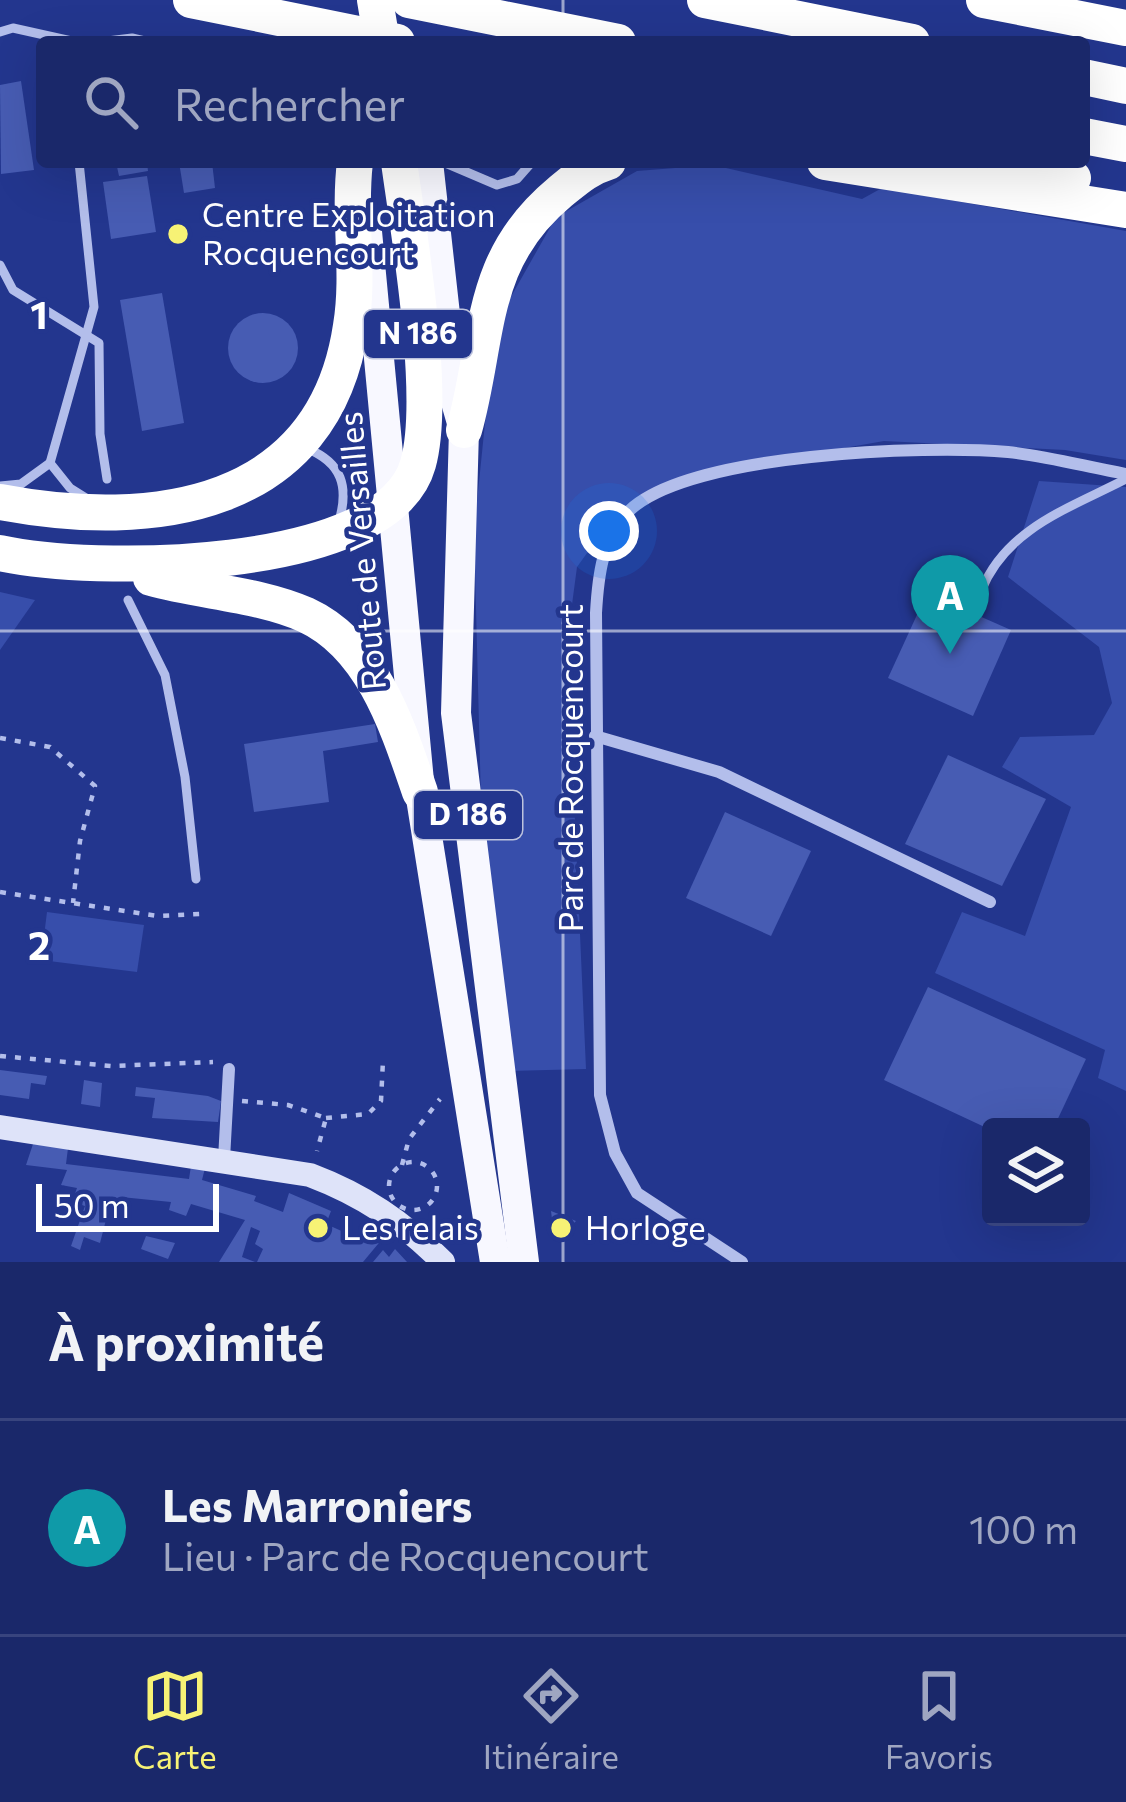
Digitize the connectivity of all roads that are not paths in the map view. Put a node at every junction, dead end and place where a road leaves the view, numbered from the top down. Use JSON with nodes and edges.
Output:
{"nodes":[{"id":1,"x":191,"y":0,"type":"edge"},
{"id":2,"x":301,"y":0,"type":"edge"},
{"id":3,"x":331,"y":0,"type":"edge"},
{"id":4,"x":375,"y":0,"type":"edge"},
{"id":5,"x":406,"y":0,"type":"edge"},
{"id":6,"x":705,"y":0,"type":"edge"},
{"id":7,"x":984,"y":0,"type":"edge"},
{"id":8,"x":1126,"y":28,"type":"edge"},
{"id":9,"x":0,"y":32,"type":"edge"},
{"id":10,"x":49,"y":36,"type":"edge"},
{"id":11,"x":306,"y":36,"type":"edge"},
{"id":12,"x":337,"y":36,"type":"edge"},
{"id":13,"x":368,"y":36,"type":"edge"},
{"id":14,"x":381,"y":36,"type":"edge"},
{"id":15,"x":409,"y":36,"type":"edge"},
{"id":16,"x":588,"y":36,"type":"edge"},
{"id":17,"x":882,"y":36,"type":"edge"},
{"id":18,"x":1090,"y":78,"type":"edge"},
{"id":19,"x":1126,"y":86,"type":"edge"},
{"id":20,"x":1090,"y":137,"type":"edge"},
{"id":21,"x":1126,"y":144,"type":"edge"},
{"id":22,"x":80,"y":168,"type":"edge"},
{"id":23,"x":355,"y":168,"type":"edge"},
{"id":24,"x":357,"y":168,"type":"edge"},
{"id":25,"x":400,"y":168,"type":"edge"},
{"id":26,"x":429,"y":168,"type":"edge"},
{"id":27,"x":457,"y":168,"type":"edge"},
{"id":28,"x":527,"y":168,"type":"edge"},
{"id":29,"x":589,"y":168,"type":"edge"},
{"id":30,"x":864,"y":168,"type":"edge"},
{"id":31,"x":1024,"y":168,"type":"edge"},
{"id":32,"x":1126,"y":188,"type":"edge"},
{"id":33,"x":1126,"y":210,"type":"edge"},
{"id":34,"x":0,"y":265,"type":"edge"},
{"id":35,"x":89,"y":335,"type":"junction"},
{"id":36,"x":464,"y":430,"type":"junction"},
{"id":37,"x":299,"y":446,"type":"junction"},
{"id":38,"x":50,"y":463,"type":"junction"},
{"id":39,"x":1126,"y":477,"type":"edge"},
{"id":40,"x":107,"y":479,"type":"dead end"},
{"id":41,"x":0,"y":485,"type":"edge"},
{"id":42,"x":393,"y":499,"type":"junction"},
{"id":43,"x":0,"y":502,"type":"edge"},
{"id":44,"x":163,"y":510,"type":"junction"},
{"id":45,"x":336,"y":532,"type":"junction"},
{"id":46,"x":0,"y":553,"type":"edge"},
{"id":47,"x":107,"y":566,"type":"junction"},
{"id":48,"x":982,"y":589,"type":"dead end"},
{"id":49,"x":128,"y":600,"type":"dead end"},
{"id":50,"x":596,"y":736,"type":"junction"},
{"id":51,"x":420,"y":792,"type":"junction"},
{"id":52,"x":196,"y":879,"type":"dead end"},
{"id":53,"x":990,"y":902,"type":"dead end"},
{"id":54,"x":229,"y":1070,"type":"road end"},
{"id":55,"x":0,"y":1127,"type":"edge"},
{"id":56,"x":224,"y":1159,"type":"junction"},
{"id":57,"x":516,"y":1197,"type":"junction"},
{"id":58,"x":443,"y":1262,"type":"edge"},
{"id":59,"x":495,"y":1262,"type":"edge"},
{"id":60,"x":524,"y":1262,"type":"edge"},
{"id":61,"x":546,"y":1262,"type":"edge"},
{"id":62,"x":742,"y":1262,"type":"edge"}],
"edges":[{"from":1,"to":13,"type":"highway"},
{"from":2,"to":11,"type":"lane"},
{"from":3,"to":12,"type":"main road"},
{"from":4,"to":14,"type":"highway"},
{"from":5,"to":15,"type":"main road"},
{"from":5,"to":16,"type":"highway"},
{"from":6,"to":17,"type":"highway"},
{"from":7,"to":8,"type":"highway"},
{"from":9,"to":10,"type":"lane"},
{"from":18,"to":19,"type":"highway"},
{"from":20,"to":21,"type":"highway"},
{"from":22,"to":35,"type":"lane"},
{"from":23,"to":37,"type":"highway"},
{"from":24,"to":42,"type":"main road","name":"Route de Versailles","number":"N 186"},
{"from":25,"to":42,"type":"highway","number":"N 186"},
{"from":26,"to":36,"type":"main road","number":"N 186"},
{"from":27,"to":28,"type":"lane"},
{"from":29,"to":36,"type":"highway"},
{"from":30,"to":33,"type":"highway"},
{"from":31,"to":32,"type":"highway"},
{"from":34,"to":35,"type":"lane"},
{"from":35,"to":38,"type":"lane"},
{"from":35,"to":40,"type":"lane"},
{"from":36,"to":57,"type":"main road","number":"D 186"},
{"from":37,"to":44,"type":"highway"},
{"from":37,"to":45,"type":"lane"},
{"from":38,"to":41,"type":"lane"},
{"from":38,"to":44,"type":"lane"},
{"from":39,"to":48,"type":"lane"},
{"from":39,"to":50,"type":"street","name":"Parc de Rocquencourt"},
{"from":42,"to":45,"type":"highway"},
{"from":42,"to":51,"type":"main road","name":"Route de Versailles","number":"N 186"},
{"from":43,"to":44,"type":"highway"},
{"from":45,"to":47,"type":"highway"},
{"from":46,"to":47,"type":"highway"},
{"from":47,"to":51,"type":"highway"},
{"from":49,"to":52,"type":"lane"},
{"from":50,"to":53,"type":"street"},
{"from":50,"to":62,"type":"street","name":"Parc de Rocquencourt"},
{"from":51,"to":59,"type":"main road","number":"D 186"},
{"from":54,"to":56,"type":"street"},
{"from":55,"to":56,"type":"street"},
{"from":56,"to":58,"type":"street"},
{"from":57,"to":60,"type":"main road","number":"D 186"},
{"from":57,"to":61,"type":"main road","number":"D 186"}]}
